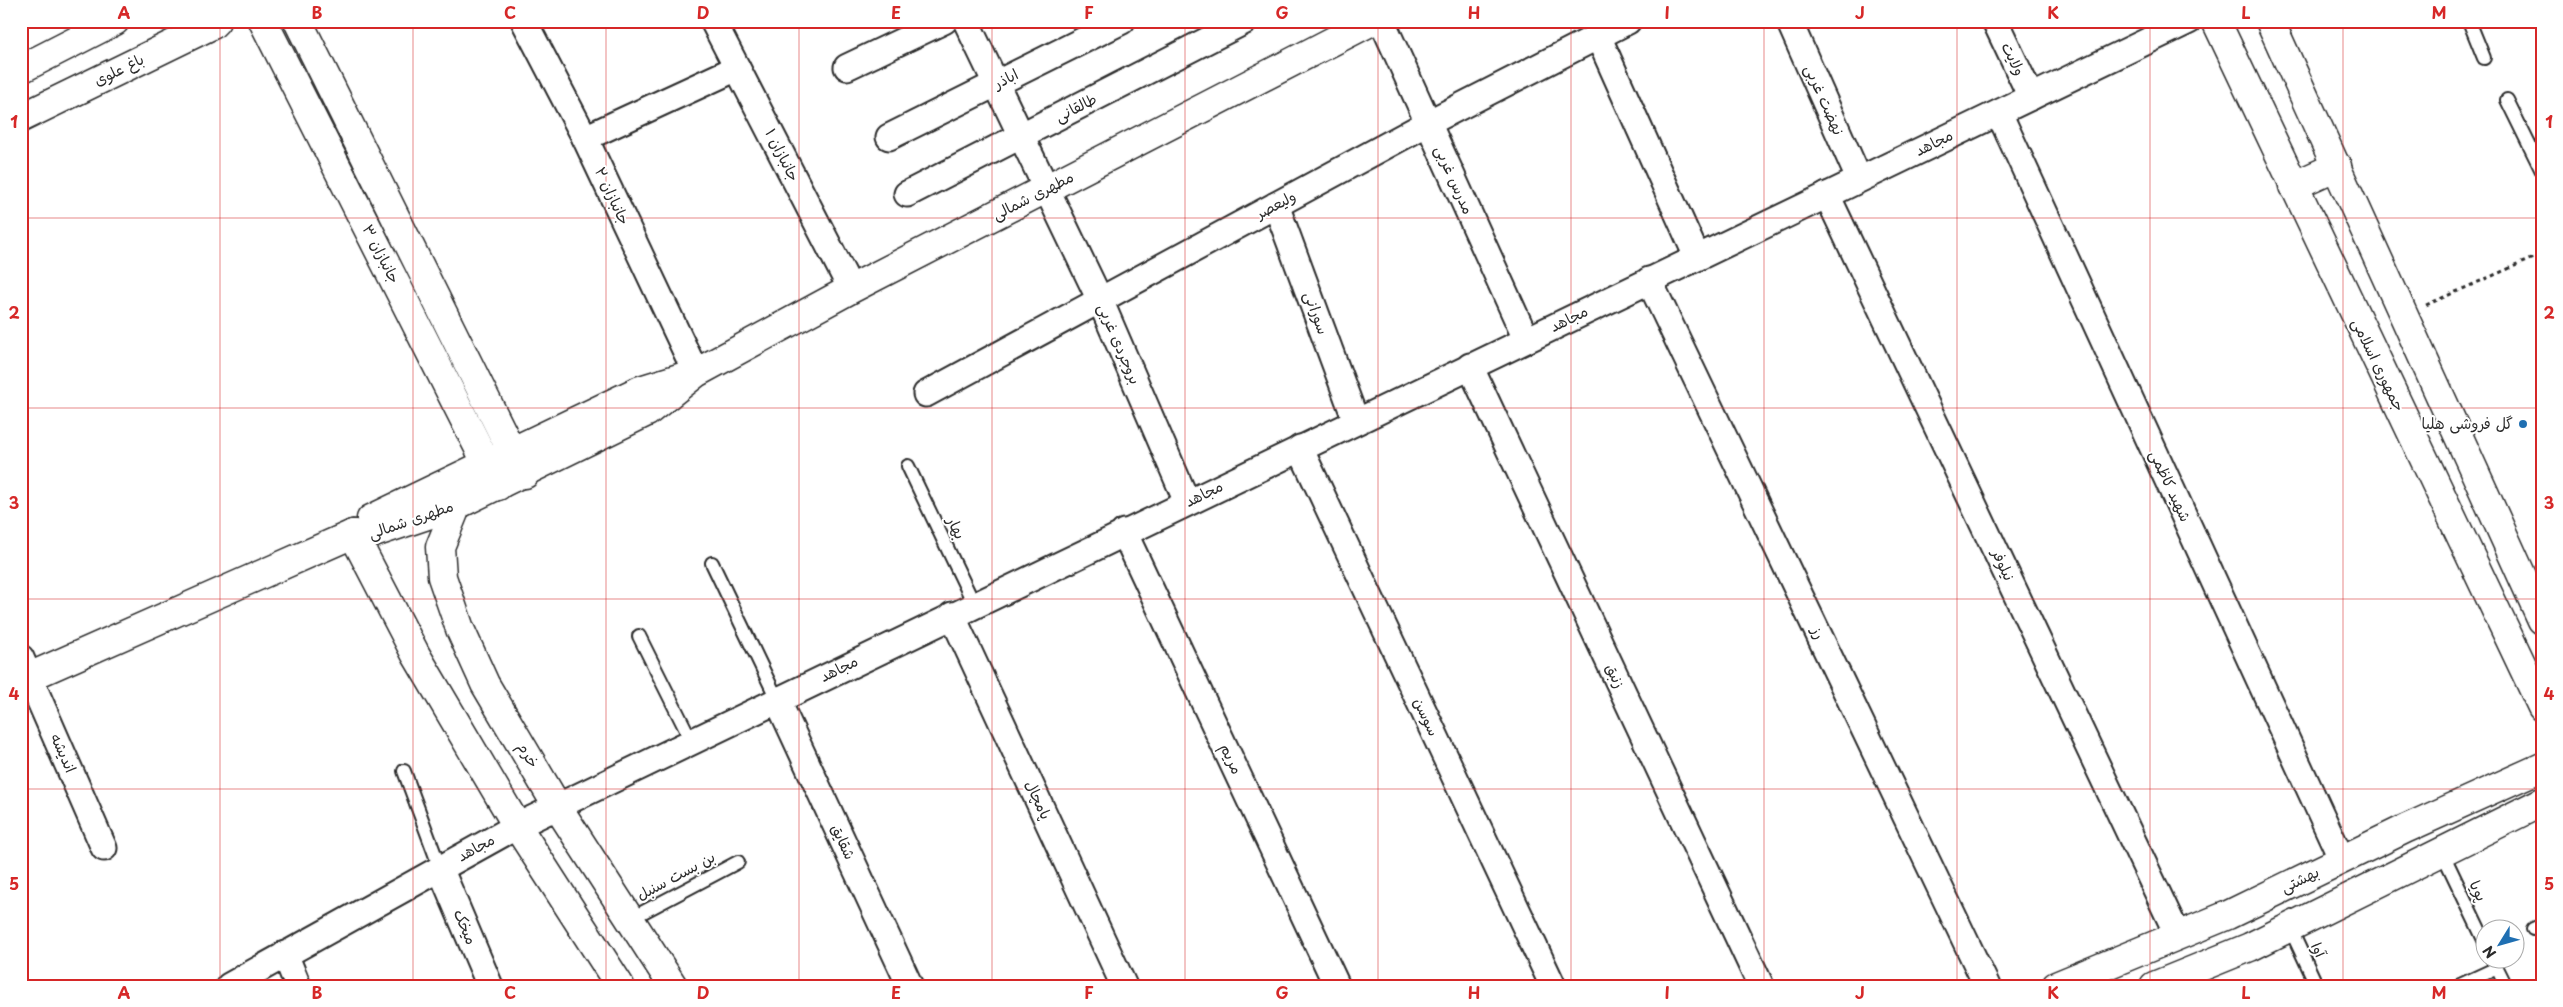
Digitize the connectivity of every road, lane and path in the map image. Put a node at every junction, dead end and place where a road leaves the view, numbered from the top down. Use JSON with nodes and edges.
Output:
{"nodes":[{"id":1,"x":115,"y":21,"type":"edge"},
{"id":2,"x":216,"y":21,"type":"edge"},
{"id":3,"x":263,"y":21,"type":"edge"},
{"id":4,"x":298,"y":21,"type":"edge"},
{"id":5,"x":524,"y":21,"type":"edge"},
{"id":6,"x":713,"y":21,"type":"edge"},
{"id":7,"x":944,"y":21,"type":"edge"},
{"id":8,"x":966,"y":21,"type":"edge"},
{"id":9,"x":1122,"y":21,"type":"edge"},
{"id":10,"x":1245,"y":21,"type":"edge"},
{"id":11,"x":1372,"y":21,"type":"edge"},
{"id":12,"x":1382,"y":21,"type":"edge"},
{"id":13,"x":1628,"y":21,"type":"edge"},
{"id":14,"x":1789,"y":21,"type":"edge"},
{"id":15,"x":1995,"y":21,"type":"edge"},
{"id":16,"x":2189,"y":21,"type":"edge"},
{"id":17,"x":2216,"y":21,"type":"edge"},
{"id":18,"x":2270,"y":21,"type":"edge"},
{"id":19,"x":2471,"y":22,"type":"edge"},
{"id":20,"x":1598,"y":36,"type":"junction"},
{"id":21,"x":2484,"y":58,"type":"dead end"},
{"id":22,"x":847,"y":67,"type":"dead end"},
{"id":23,"x":737,"y":68,"type":"junction"},
{"id":24,"x":21,"y":69,"type":"edge"},
{"id":25,"x":997,"y":84,"type":"junction"},
{"id":26,"x":2032,"y":97,"type":"junction"},
{"id":27,"x":2507,"y":100,"type":"dead end"},
{"id":28,"x":1999,"y":113,"type":"junction"},
{"id":29,"x":21,"y":118,"type":"edge"},
{"id":30,"x":1428,"y":123,"type":"junction"},
{"id":31,"x":1022,"y":135,"type":"junction"},
{"id":32,"x":889,"y":137,"type":"dead end"},
{"id":33,"x":585,"y":138,"type":"junction"},
{"id":34,"x":2337,"y":166,"type":"junction"},
{"id":35,"x":2541,"y":168,"type":"edge"},
{"id":36,"x":1860,"y":179,"type":"junction"},
{"id":37,"x":2293,"y":186,"type":"junction"},
{"id":38,"x":1048,"y":188,"type":"junction"},
{"id":39,"x":906,"y":194,"type":"dead end"},
{"id":40,"x":1827,"y":195,"type":"junction"},
{"id":41,"x":1276,"y":205,"type":"junction"},
{"id":42,"x":2542,"y":254,"type":"edge"},
{"id":43,"x":1697,"y":257,"type":"junction"},
{"id":44,"x":1649,"y":280,"type":"junction"},
{"id":45,"x":851,"y":289,"type":"junction"},
{"id":46,"x":1100,"y":300,"type":"junction"},
{"id":47,"x":2404,"y":315,"type":"junction"},
{"id":48,"x":1526,"y":339,"type":"junction"},
{"id":49,"x":465,"y":358,"type":"junction"},
{"id":50,"x":1470,"y":366,"type":"junction"},
{"id":51,"x":439,"y":370,"type":"junction"},
{"id":52,"x":696,"y":373,"type":"junction"},
{"id":53,"x":926,"y":394,"type":"dead end"},
{"id":54,"x":1356,"y":421,"type":"junction"},
{"id":55,"x":1300,"y":448,"type":"junction"},
{"id":56,"x":511,"y":450,"type":"junction"},
{"id":57,"x":486,"y":462,"type":"junction"},
{"id":58,"x":908,"y":466,"type":"dead end"},
{"id":59,"x":525,"y":474,"type":"junction"},
{"id":60,"x":498,"y":486,"type":"junction"},
{"id":61,"x":1186,"y":502,"type":"junction"},
{"id":62,"x":457,"y":505,"type":"junction"},
{"id":63,"x":1124,"y":532,"type":"junction"},
{"id":64,"x":353,"y":534,"type":"junction"},
{"id":65,"x":712,"y":563,"type":"dead end"},
{"id":66,"x":974,"y":604,"type":"junction"},
{"id":67,"x":952,"y":615,"type":"junction"},
{"id":68,"x":2542,"y":620,"type":"edge"},
{"id":69,"x":639,"y":636,"type":"dead end"},
{"id":70,"x":25,"y":668,"type":"edge"},
{"id":71,"x":2534,"y":678,"type":"edge"},
{"id":72,"x":777,"y":699,"type":"junction"},
{"id":73,"x":2542,"y":708,"type":"edge"},
{"id":74,"x":691,"y":740,"type":"junction"},
{"id":75,"x":2542,"y":768,"type":"edge"},
{"id":76,"x":404,"y":771,"type":"dead end"},
{"id":77,"x":2542,"y":802,"type":"edge"},
{"id":78,"x":2458,"y":805,"type":"junction"},
{"id":79,"x":558,"y":806,"type":"junction"},
{"id":80,"x":517,"y":826,"type":"junction"},
{"id":81,"x":2470,"y":838,"type":"junction"},
{"id":82,"x":104,"y":848,"type":"dead end"},
{"id":83,"x":2442,"y":852,"type":"junction"},
{"id":84,"x":2342,"y":860,"type":"junction"},
{"id":85,"x":738,"y":862,"type":"dead end"},
{"id":86,"x":440,"y":868,"type":"junction"},
{"id":87,"x":630,"y":919,"type":"junction"},
{"id":88,"x":2476,"y":923,"type":"edge"},
{"id":89,"x":2290,"y":928,"type":"junction"},
{"id":90,"x":2178,"y":936,"type":"junction"},
{"id":91,"x":285,"y":954,"type":"junction"},
{"id":92,"x":2485,"y":970,"type":"edge"},
{"id":93,"x":2498,"y":970,"type":"edge"},
{"id":94,"x":2163,"y":984,"type":"edge"},
{"id":95,"x":229,"y":986,"type":"edge"},
{"id":96,"x":298,"y":986,"type":"edge"},
{"id":97,"x":490,"y":986,"type":"edge"},
{"id":98,"x":620,"y":986,"type":"edge"},
{"id":99,"x":673,"y":986,"type":"edge"},
{"id":100,"x":910,"y":986,"type":"edge"},
{"id":101,"x":1124,"y":986,"type":"edge"},
{"id":102,"x":1337,"y":986,"type":"edge"},
{"id":103,"x":1553,"y":986,"type":"edge"},
{"id":104,"x":1761,"y":986,"type":"edge"},
{"id":105,"x":1988,"y":986,"type":"edge"},
{"id":106,"x":2056,"y":986,"type":"edge"},
{"id":107,"x":2317,"y":986,"type":"edge"},
{"id":108,"x":2458,"y":986,"type":"edge"},
{"id":109,"x":2506,"y":986,"type":"edge"}],
"edges":[{"from":1,"to":24,"type":"street"},
{"from":2,"to":29,"type":"street","name":"باغ علوی"},
{"from":3,"to":51,"type":"street","name":"جانبازان ۳"},
{"from":4,"to":49,"type":"street","name":"جانبازان ۳"},
{"from":5,"to":33,"type":"street","name":"جانبازان ۲"},
{"from":6,"to":23,"type":"street","name":"جانبازان ۱"},
{"from":7,"to":22,"type":"street"},
{"from":8,"to":25,"type":"street","name":"بروجردی غربی"},
{"from":9,"to":25,"type":"street","name":"اباذر"},
{"from":10,"to":31,"type":"street","name":"طالقانی"},
{"from":11,"to":38,"type":"street","name":"مطهری شمالی"},
{"from":12,"to":30,"type":"street","name":"مدرس غربی"},
{"from":13,"to":20,"type":"street","name":"ولیعصر"},
{"from":14,"to":36,"type":"street","name":"نهضت غربی"},
{"from":15,"to":26,"type":"street","name":"ولایت"},
{"from":16,"to":26,"type":"street","name":"مجاهد"},
{"from":17,"to":37,"type":"street","name":"جمهوری اسلامی"},
{"from":18,"to":34,"type":"street"},
{"from":19,"to":21,"type":"lane"},
{"from":20,"to":30,"type":"street","name":"ولیعصر"},
{"from":20,"to":43,"type":"street"},
{"from":23,"to":33,"type":"street"},
{"from":23,"to":45,"type":"street","name":"جانبازان ۱"},
{"from":25,"to":31,"type":"street","name":"بروجردی غربی"},
{"from":25,"to":32,"type":"street","name":"اباذر"},
{"from":26,"to":28,"type":"street","name":"مجاهد"},
{"from":27,"to":35,"type":"lane"},
{"from":28,"to":36,"type":"street","name":"مجاهد"},
{"from":28,"to":84,"type":"street","name":"شهید کاظمی"},
{"from":30,"to":41,"type":"street","name":"ولیعصر"},
{"from":30,"to":48,"type":"street","name":"مدرس غربی"},
{"from":31,"to":38,"type":"street","name":"بروجردی غربی"},
{"from":31,"to":39,"type":"street","name":"طالقانی"},
{"from":33,"to":52,"type":"street","name":"جانبازان ۲"},
{"from":34,"to":37,"type":"street"},
{"from":34,"to":47,"type":"street"},
{"from":36,"to":40,"type":"street","name":"مجاهد"},
{"from":37,"to":71,"type":"street","name":"جمهوری اسلامی"},
{"from":38,"to":45,"type":"street","name":"مطهری شمالی"},
{"from":38,"to":46,"type":"street","name":"بروجردی غربی"},
{"from":40,"to":43,"type":"street","name":"مجاهد"},
{"from":40,"to":90,"type":"street","name":"نیلوفر"},
{"from":41,"to":46,"type":"street","name":"ولیعصر"},
{"from":41,"to":54,"type":"street","name":"سورانی"},
{"from":42,"to":47,"type":"path"},
{"from":43,"to":44,"type":"street","name":"مجاهد"},
{"from":44,"to":48,"type":"street","name":"مجاهد"},
{"from":44,"to":105,"type":"street","name":"رز"},
{"from":45,"to":52,"type":"street","name":"مطهری شمالی"},
{"from":46,"to":53,"type":"street","name":"ولیعصر"},
{"from":46,"to":61,"type":"street","name":"بروجردی غربی"},
{"from":47,"to":68,"type":"street"},
{"from":48,"to":50,"type":"street","name":"مجاهد"},
{"from":49,"to":51,"type":"street"},
{"from":49,"to":56,"type":"street","name":"جانبازان ۳"},
{"from":50,"to":54,"type":"street","name":"مجاهد"},
{"from":50,"to":104,"type":"street","name":"زنبق"},
{"from":51,"to":57,"type":"street","name":"جانبازان ۳"},
{"from":52,"to":56,"type":"street","name":"مطهری شمالی"},
{"from":52,"to":59,"type":"street","name":"مطهری شمالی"},
{"from":54,"to":55,"type":"street","name":"مجاهد"},
{"from":55,"to":61,"type":"street","name":"مجاهد"},
{"from":55,"to":103,"type":"street","name":"سوسن"},
{"from":56,"to":57,"type":"street","name":"مطهری شمالی"},
{"from":56,"to":59,"type":"street","name":"جانبازان ۳"},
{"from":57,"to":60,"type":"street","name":"جانبازان ۳"},
{"from":57,"to":64,"type":"street","name":"مطهری شمالی"},
{"from":58,"to":66,"type":"lane","name":"بهار"},
{"from":59,"to":60,"type":"street","name":"مطهری شمالی"},
{"from":60,"to":62,"type":"street","name":"مطهری شمالی"},
{"from":61,"to":63,"type":"street","name":"مجاهد"},
{"from":62,"to":64,"type":"street","name":"مطهری شمالی"},
{"from":62,"to":79,"type":"street","name":"خرم"},
{"from":63,"to":66,"type":"street","name":"مجاهد"},
{"from":63,"to":102,"type":"street","name":"مریم"},
{"from":64,"to":70,"type":"street"},
{"from":64,"to":80,"type":"street"},
{"from":65,"to":72,"type":"lane"},
{"from":66,"to":67,"type":"street","name":"مجاهد"},
{"from":67,"to":72,"type":"street","name":"مجاهد"},
{"from":67,"to":101,"type":"street","name":"پامچال"},
{"from":69,"to":74,"type":"lane"},
{"from":70,"to":82,"type":"street","name":"اندیشه"},
{"from":71,"to":73,"type":"street","name":"جمهوری اسلامی"},
{"from":72,"to":74,"type":"street","name":"مجاهد"},
{"from":72,"to":100,"type":"street","name":"شقایق"},
{"from":74,"to":79,"type":"street","name":"مجاهد"},
{"from":75,"to":78,"type":"street","name":"بهشتی"},
{"from":76,"to":86,"type":"lane"},
{"from":77,"to":81,"type":"street"},
{"from":78,"to":81,"type":"street"},
{"from":78,"to":84,"type":"street","name":"بهشتی"},
{"from":79,"to":80,"type":"street","name":"مجاهد"},
{"from":79,"to":87,"type":"street","name":"خرم"},
{"from":80,"to":86,"type":"street","name":"مجاهد"},
{"from":80,"to":98,"type":"street"},
{"from":81,"to":83,"type":"street"},
{"from":83,"to":88,"type":"lane","name":"پویا"},
{"from":83,"to":89,"type":"street"},
{"from":84,"to":90,"type":"street","name":"بهشتی"},
{"from":85,"to":87,"type":"lane","name":"بن بست سنبل"},
{"from":86,"to":91,"type":"street","name":"مجاهد"},
{"from":86,"to":97,"type":"street","name":"میخک"},
{"from":87,"to":99,"type":"street","name":"خرم"},
{"from":89,"to":94,"type":"street"},
{"from":89,"to":107,"type":"lane","name":"آوا"},
{"from":90,"to":106,"type":"street","name":"بهشتی"},
{"from":91,"to":95,"type":"street","name":"مجاهد"},
{"from":91,"to":96,"type":"street"},
{"from":92,"to":108,"type":"lane"},
{"from":93,"to":109,"type":"lane"}]}
